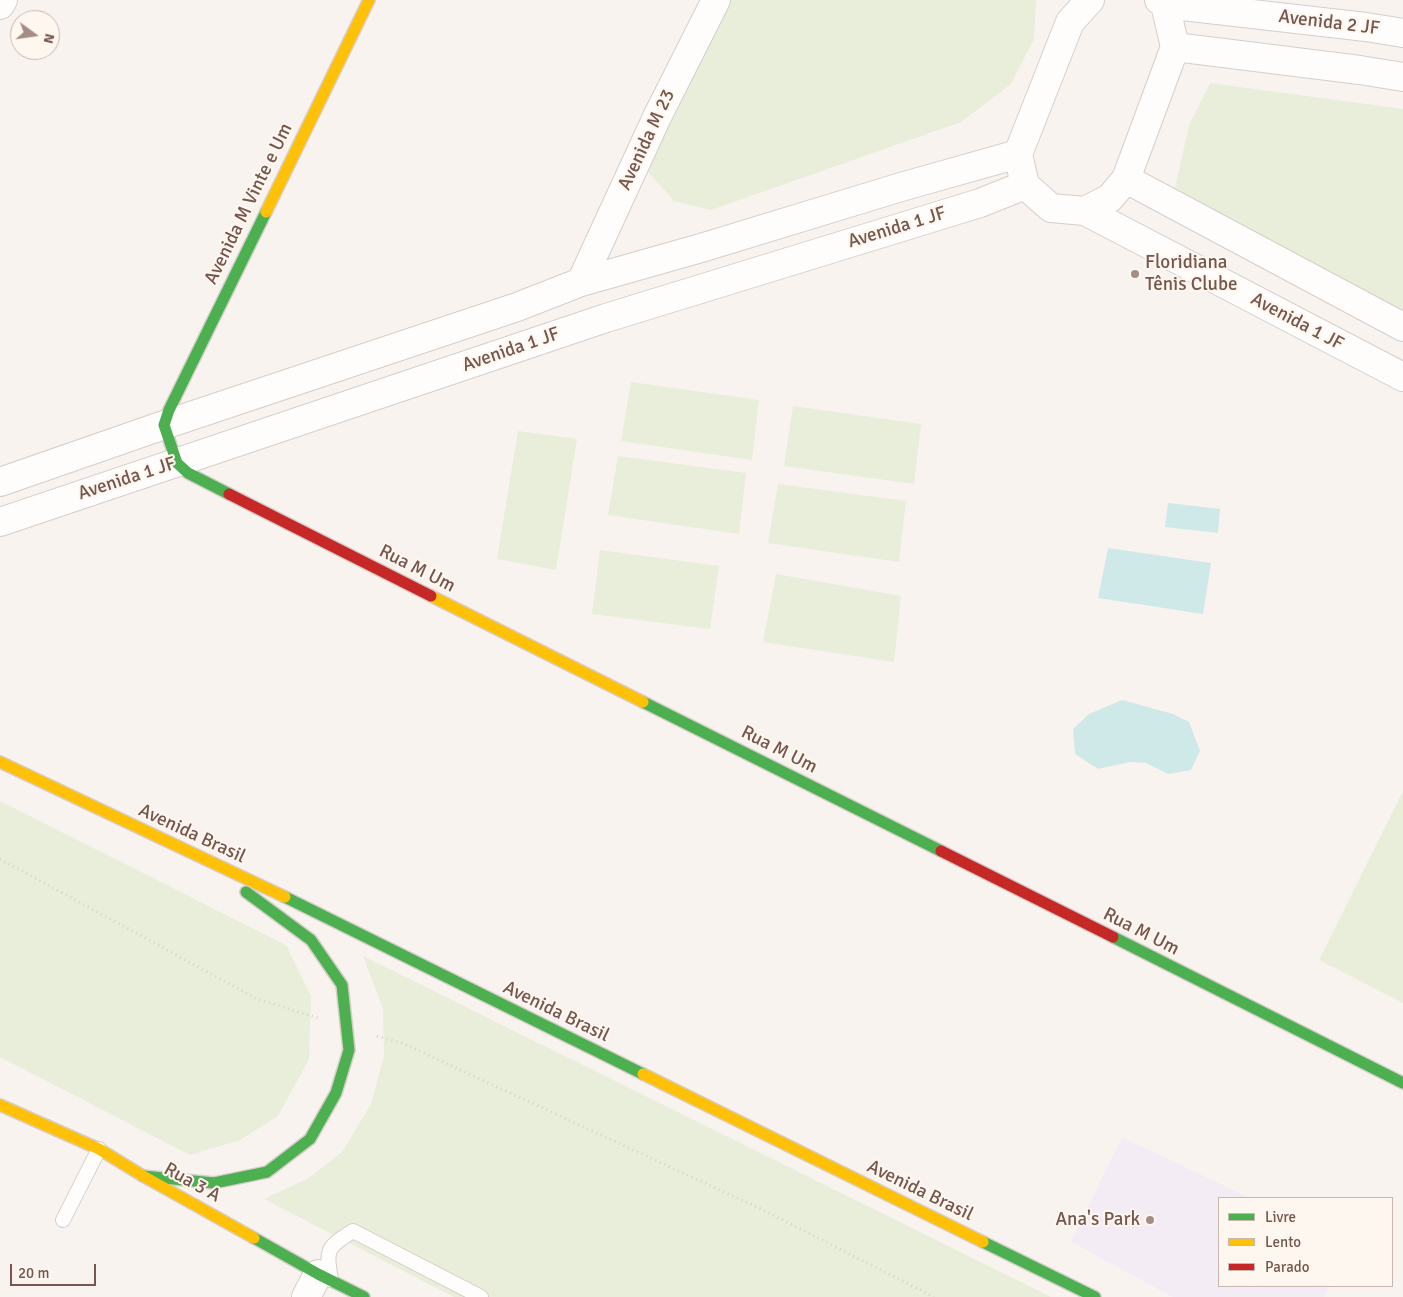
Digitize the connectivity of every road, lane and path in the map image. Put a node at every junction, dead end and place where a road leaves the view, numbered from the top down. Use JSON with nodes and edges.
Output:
{"nodes":[{"id":1,"x":3,"y":0,"type":"edge"},
{"id":2,"x":369,"y":0,"type":"edge"},
{"id":3,"x":716,"y":0,"type":"edge"},
{"id":4,"x":1090,"y":0,"type":"edge"},
{"id":5,"x":1162,"y":2,"type":"edge"},
{"id":6,"x":0,"y":5,"type":"edge"},
{"id":7,"x":1064,"y":11,"type":"edge"},
{"id":8,"x":1403,"y":33,"type":"edge"},
{"id":9,"x":1175,"y":47,"type":"junction"},
{"id":10,"x":1403,"y":76,"type":"edge"},
{"id":11,"x":1018,"y":154,"type":"junction"},
{"id":12,"x":1126,"y":179,"type":"junction"},
{"id":13,"x":1025,"y":185,"type":"junction"},
{"id":14,"x":1085,"y":211,"type":"junction"},
{"id":15,"x":701,"y":248,"type":"junction"},
{"id":16,"x":581,"y":282,"type":"junction"},
{"id":17,"x":712,"y":285,"type":"junction"},
{"id":18,"x":517,"y":307,"type":"junction"},
{"id":19,"x":1403,"y":327,"type":"edge"},
{"id":20,"x":530,"y":344,"type":"junction"},
{"id":21,"x":1403,"y":377,"type":"edge"},
{"id":22,"x":164,"y":425,"type":"junction"},
{"id":23,"x":176,"y":463,"type":"junction"},
{"id":24,"x":0,"y":482,"type":"edge"},
{"id":25,"x":0,"y":522,"type":"edge"},
{"id":26,"x":0,"y":762,"type":"edge"},
{"id":27,"x":194,"y":854,"type":"junction"},
{"id":28,"x":0,"y":859,"type":"edge"},
{"id":29,"x":347,"y":1027,"type":"junction"},
{"id":30,"x":1403,"y":1083,"type":"edge"},
{"id":31,"x":0,"y":1104,"type":"edge"},
{"id":32,"x":99,"y":1149,"type":"junction"},
{"id":33,"x":143,"y":1176,"type":"junction"},
{"id":34,"x":63,"y":1220,"type":"dead end"},
{"id":35,"x":318,"y":1284,"type":"edge"},
{"id":36,"x":364,"y":1297,"type":"edge"},
{"id":37,"x":481,"y":1297,"type":"edge"},
{"id":38,"x":934,"y":1297,"type":"edge"},
{"id":39,"x":1095,"y":1297,"type":"edge"}],
"edges":[{"from":1,"to":6,"type":"street"},
{"from":2,"to":22,"type":"main road","name":"Avenida M Vinte e Um"},
{"from":3,"to":16,"type":"street","name":"Avenida M 23"},
{"from":4,"to":7,"type":"street"},
{"from":5,"to":8,"type":"street","name":"Avenida 2 JF"},
{"from":5,"to":9,"type":"street"},
{"from":7,"to":11,"type":"street"},
{"from":9,"to":10,"type":"street"},
{"from":9,"to":12,"type":"street"},
{"from":11,"to":13,"type":"street"},
{"from":11,"to":15,"type":"street","name":"Avenida 1 JF"},
{"from":12,"to":14,"type":"street"},
{"from":12,"to":19,"type":"street"},
{"from":13,"to":14,"type":"street"},
{"from":13,"to":17,"type":"street","name":"Avenida 1 JF"},
{"from":14,"to":21,"type":"street","name":"Avenida 1 JF"},
{"from":15,"to":16,"type":"street","name":"Avenida 1 JF"},
{"from":15,"to":17,"type":"street"},
{"from":16,"to":18,"type":"street","name":"Avenida 1 JF"},
{"from":17,"to":20,"type":"street","name":"Avenida 1 JF"},
{"from":18,"to":20,"type":"street"},
{"from":18,"to":22,"type":"street","name":"Avenida 1 JF"},
{"from":20,"to":23,"type":"street","name":"Avenida 1 JF"},
{"from":22,"to":23,"type":"main road"},
{"from":22,"to":24,"type":"street","name":"Avenida 1 JF"},
{"from":23,"to":25,"type":"street","name":"Avenida 1 JF"},
{"from":23,"to":30,"type":"main road","name":"Rua M Um"},
{"from":26,"to":27,"type":"main road","name":"Avenida Brasil"},
{"from":27,"to":29,"type":"main road"},
{"from":27,"to":39,"type":"main road","name":"Avenida Brasil"},
{"from":28,"to":29,"type":"path"},
{"from":29,"to":33,"type":"main road"},
{"from":29,"to":38,"type":"path"},
{"from":31,"to":32,"type":"main road","name":"Rua 3 A"},
{"from":32,"to":33,"type":"main road","name":"Rua 3 A"},
{"from":32,"to":34,"type":"lane"},
{"from":33,"to":35,"type":"main road","name":"Rua 3 A"},
{"from":35,"to":36,"type":"main road","name":"Rua 3 A"},
{"from":35,"to":37,"type":"lane"}]}
